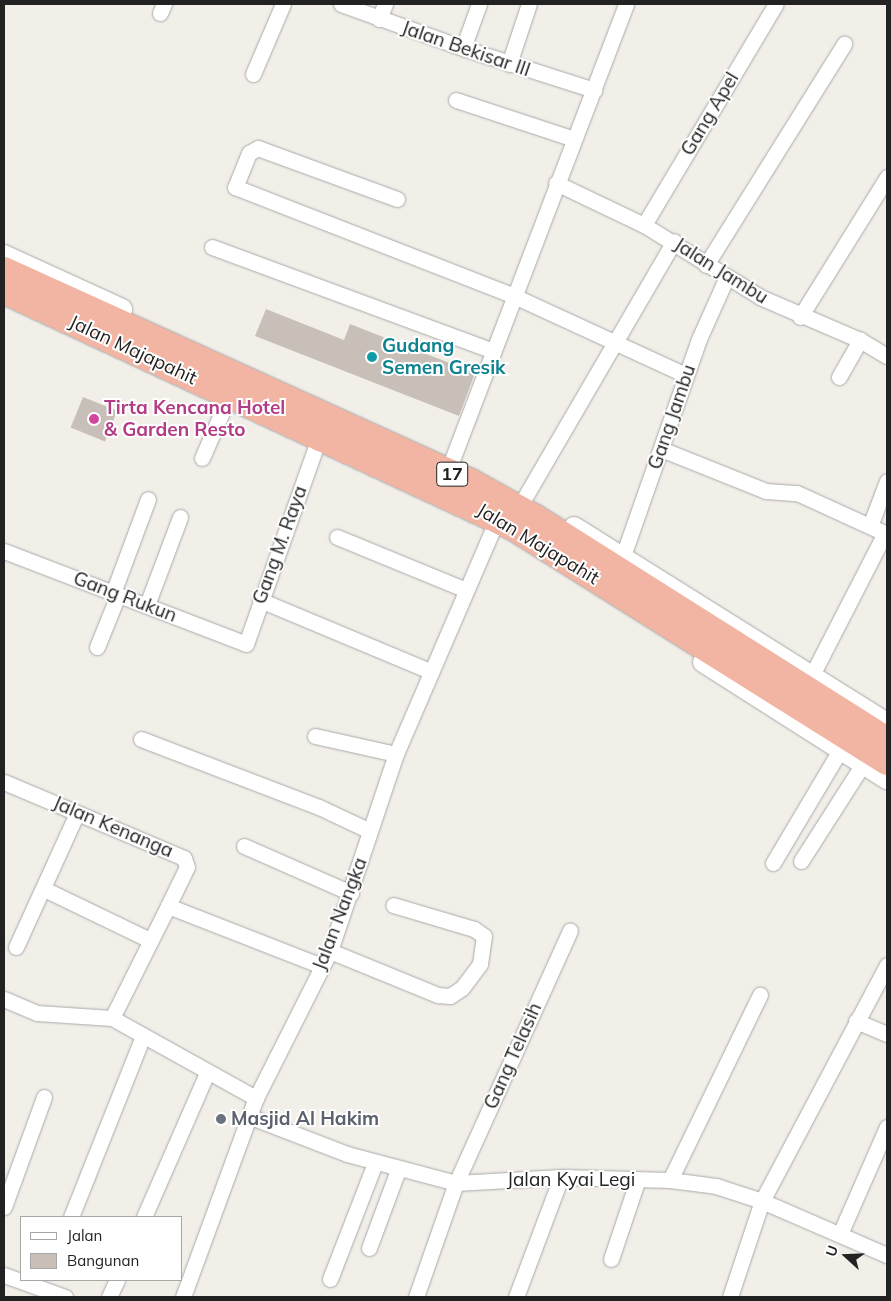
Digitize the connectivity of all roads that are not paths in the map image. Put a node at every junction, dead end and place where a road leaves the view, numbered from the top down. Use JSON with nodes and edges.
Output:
{"nodes":[{"id":1,"x":283,"y":4,"type":"edge"},
{"id":2,"x":341,"y":4,"type":"edge"},
{"id":3,"x":385,"y":4,"type":"edge"},
{"id":4,"x":479,"y":4,"type":"edge"},
{"id":5,"x":529,"y":4,"type":"edge"},
{"id":6,"x":626,"y":4,"type":"edge"},
{"id":7,"x":776,"y":4,"type":"edge"},
{"id":8,"x":379,"y":19,"type":"junction"},
{"id":9,"x":844,"y":44,"type":"dead end"},
{"id":10,"x":463,"y":48,"type":"junction"},
{"id":11,"x":509,"y":64,"type":"junction"},
{"id":12,"x":253,"y":74,"type":"dead end"},
{"id":13,"x":594,"y":90,"type":"junction"},
{"id":14,"x":456,"y":100,"type":"dead end"},
{"id":15,"x":574,"y":139,"type":"junction"},
{"id":16,"x":887,"y":177,"type":"edge"},
{"id":17,"x":556,"y":183,"type":"junction"},
{"id":18,"x":397,"y":199,"type":"dead end"},
{"id":19,"x":644,"y":225,"type":"junction"},
{"id":20,"x":674,"y":241,"type":"junction"},
{"id":21,"x":212,"y":247,"type":"dead end"},
{"id":22,"x":4,"y":255,"type":"edge"},
{"id":23,"x":706,"y":265,"type":"junction"},
{"id":24,"x":4,"y":270,"type":"edge"},
{"id":25,"x":726,"y":279,"type":"junction"},
{"id":26,"x":4,"y":291,"type":"edge"},
{"id":27,"x":514,"y":296,"type":"junction"},
{"id":28,"x":4,"y":304,"type":"edge"},
{"id":29,"x":800,"y":318,"type":"junction"},
{"id":30,"x":860,"y":340,"type":"junction"},
{"id":31,"x":617,"y":341,"type":"junction"},
{"id":32,"x":122,"y":351,"type":"junction"},
{"id":33,"x":493,"y":351,"type":"junction"},
{"id":34,"x":886,"y":352,"type":"edge"},
{"id":35,"x":686,"y":375,"type":"junction"},
{"id":36,"x":839,"y":377,"type":"dead end"},
{"id":37,"x":225,"y":405,"type":"junction"},
{"id":38,"x":316,"y":446,"type":"junction"},
{"id":39,"x":661,"y":449,"type":"junction"},
{"id":40,"x":202,"y":458,"type":"dead end"},
{"id":41,"x":452,"y":460,"type":"junction"},
{"id":42,"x":887,"y":481,"type":"edge"},
{"id":43,"x":525,"y":497,"type":"junction"},
{"id":44,"x":148,"y":499,"type":"dead end"},
{"id":45,"x":180,"y":517,"type":"dead end"},
{"id":46,"x":870,"y":526,"type":"junction"},
{"id":47,"x":493,"y":530,"type":"junction"},
{"id":48,"x":886,"y":533,"type":"edge"},
{"id":49,"x":337,"y":537,"type":"dead end"},
{"id":50,"x":4,"y":551,"type":"edge"},
{"id":51,"x":623,"y":556,"type":"junction"},
{"id":52,"x":466,"y":590,"type":"junction"},
{"id":53,"x":115,"y":594,"type":"junction"},
{"id":54,"x":260,"y":600,"type":"junction"},
{"id":55,"x":147,"y":605,"type":"junction"},
{"id":56,"x":647,"y":618,"type":"junction"},
{"id":57,"x":246,"y":644,"type":"joint"},
{"id":58,"x":97,"y":647,"type":"dead end"},
{"id":59,"x":430,"y":671,"type":"junction"},
{"id":60,"x":812,"y":675,"type":"junction"},
{"id":61,"x":315,"y":736,"type":"dead end"},
{"id":62,"x":141,"y":739,"type":"dead end"},
{"id":63,"x":871,"y":745,"type":"edge"},
{"id":64,"x":396,"y":754,"type":"junction"},
{"id":65,"x":887,"y":779,"type":"edge"},
{"id":66,"x":5,"y":787,"type":"edge"},
{"id":67,"x":77,"y":813,"type":"junction"},
{"id":68,"x":370,"y":831,"type":"junction"},
{"id":69,"x":244,"y":846,"type":"dead end"},
{"id":70,"x":801,"y":861,"type":"dead end"},
{"id":71,"x":773,"y":863,"type":"dead end"},
{"id":72,"x":44,"y":890,"type":"junction"},
{"id":73,"x":351,"y":893,"type":"junction"},
{"id":74,"x":393,"y":905,"type":"dead end"},
{"id":75,"x":168,"y":906,"type":"junction"},
{"id":76,"x":570,"y":930,"type":"dead end"},
{"id":77,"x":150,"y":940,"type":"junction"},
{"id":78,"x":16,"y":947,"type":"dead end"},
{"id":79,"x":330,"y":951,"type":"junction"},
{"id":80,"x":887,"y":965,"type":"edge"},
{"id":81,"x":322,"y":966,"type":"junction"},
{"id":82,"x":760,"y":995,"type":"dead end"},
{"id":83,"x":4,"y":999,"type":"edge"},
{"id":84,"x":112,"y":1018,"type":"junction"},
{"id":85,"x":856,"y":1021,"type":"junction"},
{"id":86,"x":887,"y":1034,"type":"edge"},
{"id":87,"x":143,"y":1036,"type":"junction"},
{"id":88,"x":206,"y":1073,"type":"junction"},
{"id":89,"x":44,"y":1097,"type":"dead end"},
{"id":90,"x":256,"y":1098,"type":"junction"},
{"id":91,"x":252,"y":1117,"type":"junction"},
{"id":92,"x":887,"y":1126,"type":"edge"},
{"id":93,"x":375,"y":1163,"type":"junction"},
{"id":94,"x":398,"y":1170,"type":"junction"},
{"id":95,"x":561,"y":1177,"type":"junction"},
{"id":96,"x":638,"y":1179,"type":"junction"},
{"id":97,"x":670,"y":1180,"type":"junction"},
{"id":98,"x":456,"y":1183,"type":"junction"},
{"id":99,"x":762,"y":1201,"type":"junction"},
{"id":100,"x":4,"y":1207,"type":"edge"},
{"id":101,"x":71,"y":1216,"type":"edge"},
{"id":102,"x":144,"y":1216,"type":"edge"},
{"id":103,"x":840,"y":1234,"type":"junction"},
{"id":104,"x":369,"y":1248,"type":"dead end"},
{"id":105,"x":887,"y":1255,"type":"edge"},
{"id":106,"x":611,"y":1260,"type":"dead end"},
{"id":107,"x":4,"y":1275,"type":"edge"},
{"id":108,"x":20,"y":1279,"type":"edge"},
{"id":109,"x":330,"y":1280,"type":"dead end"},
{"id":110,"x":31,"y":1281,"type":"edge"},
{"id":111,"x":117,"y":1281,"type":"edge"},
{"id":112,"x":44,"y":1284,"type":"edge"},
{"id":113,"x":65,"y":1297,"type":"edge"},
{"id":114,"x":109,"y":1297,"type":"edge"},
{"id":115,"x":183,"y":1297,"type":"edge"},
{"id":116,"x":416,"y":1297,"type":"edge"},
{"id":117,"x":516,"y":1297,"type":"edge"},
{"id":118,"x":730,"y":1297,"type":"edge"}],
"edges":[{"from":1,"to":12,"type":"street"},
{"from":2,"to":8,"type":"street","name":"Jalan Bekisar III"},
{"from":3,"to":8,"type":"street"},
{"from":4,"to":10,"type":"street"},
{"from":5,"to":11,"type":"street"},
{"from":6,"to":13,"type":"street"},
{"from":7,"to":19,"type":"street","name":"Gang Apel"},
{"from":8,"to":10,"type":"street","name":"Jalan Bekisar III"},
{"from":9,"to":23,"type":"street"},
{"from":10,"to":11,"type":"street","name":"Jalan Bekisar III"},
{"from":11,"to":13,"type":"street","name":"Jalan Bekisar III"},
{"from":13,"to":15,"type":"street"},
{"from":14,"to":15,"type":"street"},
{"from":15,"to":17,"type":"street"},
{"from":16,"to":29,"type":"street"},
{"from":17,"to":19,"type":"street","name":"Jalan Jambu"},
{"from":17,"to":27,"type":"street"},
{"from":18,"to":27,"type":"street"},
{"from":19,"to":20,"type":"street","name":"Jalan Jambu"},
{"from":20,"to":23,"type":"street","name":"Jalan Jambu"},
{"from":20,"to":31,"type":"street"},
{"from":21,"to":33,"type":"street"},
{"from":22,"to":41,"type":"street"},
{"from":23,"to":25,"type":"street","name":"Jalan Jambu"},
{"from":24,"to":63,"type":"highway","name":"Jalan Majapahit","number":"17"},
{"from":25,"to":29,"type":"street","name":"Jalan Jambu"},
{"from":25,"to":35,"type":"street","name":"Gang Jambu"},
{"from":26,"to":32,"type":"highway","name":"Jalan Majapahit","number":"17"},
{"from":27,"to":31,"type":"street"},
{"from":27,"to":33,"type":"street"},
{"from":28,"to":32,"type":"street"},
{"from":29,"to":30,"type":"street","name":"Jalan Jambu"},
{"from":30,"to":34,"type":"street","name":"Jalan Jambu"},
{"from":30,"to":36,"type":"street"},
{"from":31,"to":35,"type":"street"},
{"from":31,"to":43,"type":"street"},
{"from":32,"to":37,"type":"street"},
{"from":32,"to":56,"type":"highway","name":"Jalan Majapahit","number":"17"},
{"from":33,"to":41,"type":"street"},
{"from":35,"to":39,"type":"street","name":"Gang Jambu"},
{"from":37,"to":38,"type":"street"},
{"from":37,"to":40,"type":"street"},
{"from":38,"to":47,"type":"street"},
{"from":38,"to":54,"type":"street","name":"Gang M. Raya"},
{"from":39,"to":46,"type":"street"},
{"from":39,"to":51,"type":"street","name":"Gang Jambu"},
{"from":41,"to":43,"type":"street"},
{"from":42,"to":46,"type":"street"},
{"from":43,"to":51,"type":"street"},
{"from":44,"to":53,"type":"street"},
{"from":45,"to":55,"type":"street"},
{"from":46,"to":48,"type":"street"},
{"from":47,"to":52,"type":"street","name":"Jalan Nangka"},
{"from":47,"to":56,"type":"street"},
{"from":48,"to":60,"type":"street"},
{"from":49,"to":52,"type":"street"},
{"from":50,"to":53,"type":"street","name":"Gang Rukun"},
{"from":51,"to":60,"type":"street"},
{"from":52,"to":59,"type":"street","name":"Jalan Nangka"},
{"from":53,"to":55,"type":"street","name":"Gang Rukun"},
{"from":53,"to":58,"type":"street"},
{"from":54,"to":57,"type":"street","name":"Gang M. Raya"},
{"from":54,"to":59,"type":"street"},
{"from":55,"to":57,"type":"street","name":"Gang Rukun"},
{"from":56,"to":63,"type":"highway","name":"Jalan Majapahit","number":"17"},
{"from":59,"to":64,"type":"street","name":"Jalan Nangka"},
{"from":60,"to":63,"type":"street"},
{"from":61,"to":64,"type":"street"},
{"from":62,"to":68,"type":"street"},
{"from":63,"to":65,"type":"street"},
{"from":63,"to":70,"type":"street"},
{"from":63,"to":71,"type":"street"},
{"from":64,"to":68,"type":"street","name":"Jalan Nangka"},
{"from":66,"to":67,"type":"street","name":"Jalan Kenanga"},
{"from":67,"to":72,"type":"street"},
{"from":67,"to":75,"type":"street","name":"Jalan Kenanga"},
{"from":68,"to":73,"type":"street","name":"Jalan Nangka"},
{"from":69,"to":73,"type":"street"},
{"from":72,"to":77,"type":"street"},
{"from":72,"to":78,"type":"street"},
{"from":73,"to":79,"type":"street","name":"Jalan Nangka"},
{"from":74,"to":79,"type":"street"},
{"from":75,"to":77,"type":"street","name":"Jalan Kenanga"},
{"from":75,"to":81,"type":"street"},
{"from":76,"to":98,"type":"street","name":"Gang Telasih"},
{"from":77,"to":84,"type":"street","name":"Jalan Kenanga"},
{"from":79,"to":81,"type":"street","name":"Jalan Nangka"},
{"from":80,"to":85,"type":"street"},
{"from":81,"to":90,"type":"street","name":"Jalan Nangka"},
{"from":82,"to":97,"type":"street"},
{"from":83,"to":84,"type":"street"},
{"from":84,"to":87,"type":"street"},
{"from":85,"to":86,"type":"street"},
{"from":85,"to":99,"type":"street"},
{"from":87,"to":88,"type":"street"},
{"from":87,"to":101,"type":"street"},
{"from":88,"to":90,"type":"street"},
{"from":88,"to":102,"type":"street"},
{"from":89,"to":100,"type":"street"},
{"from":90,"to":91,"type":"street","name":"Jalan Nangka"},
{"from":91,"to":93,"type":"street","name":"Jalan Kyai Legi"},
{"from":91,"to":115,"type":"street","name":"Jalan Nangka"},
{"from":92,"to":103,"type":"street"},
{"from":93,"to":94,"type":"street","name":"Jalan Kyai Legi"},
{"from":93,"to":109,"type":"street"},
{"from":94,"to":98,"type":"street","name":"Jalan Kyai Legi"},
{"from":94,"to":104,"type":"street"},
{"from":95,"to":96,"type":"street","name":"Jalan Kyai Legi"},
{"from":95,"to":98,"type":"street","name":"Jalan Kyai Legi"},
{"from":95,"to":117,"type":"street"},
{"from":96,"to":97,"type":"street","name":"Jalan Kyai Legi"},
{"from":96,"to":106,"type":"street"},
{"from":97,"to":99,"type":"street","name":"Jalan Kyai Legi"},
{"from":98,"to":116,"type":"street","name":"Gang Telasih"},
{"from":99,"to":103,"type":"street","name":"Jalan Kyai Legi"},
{"from":99,"to":118,"type":"street"},
{"from":103,"to":105,"type":"street","name":"Jalan Kyai Legi"},
{"from":107,"to":108,"type":"street"},
{"from":110,"to":112,"type":"street"},
{"from":111,"to":114,"type":"street"},
{"from":112,"to":113,"type":"street"}]}
